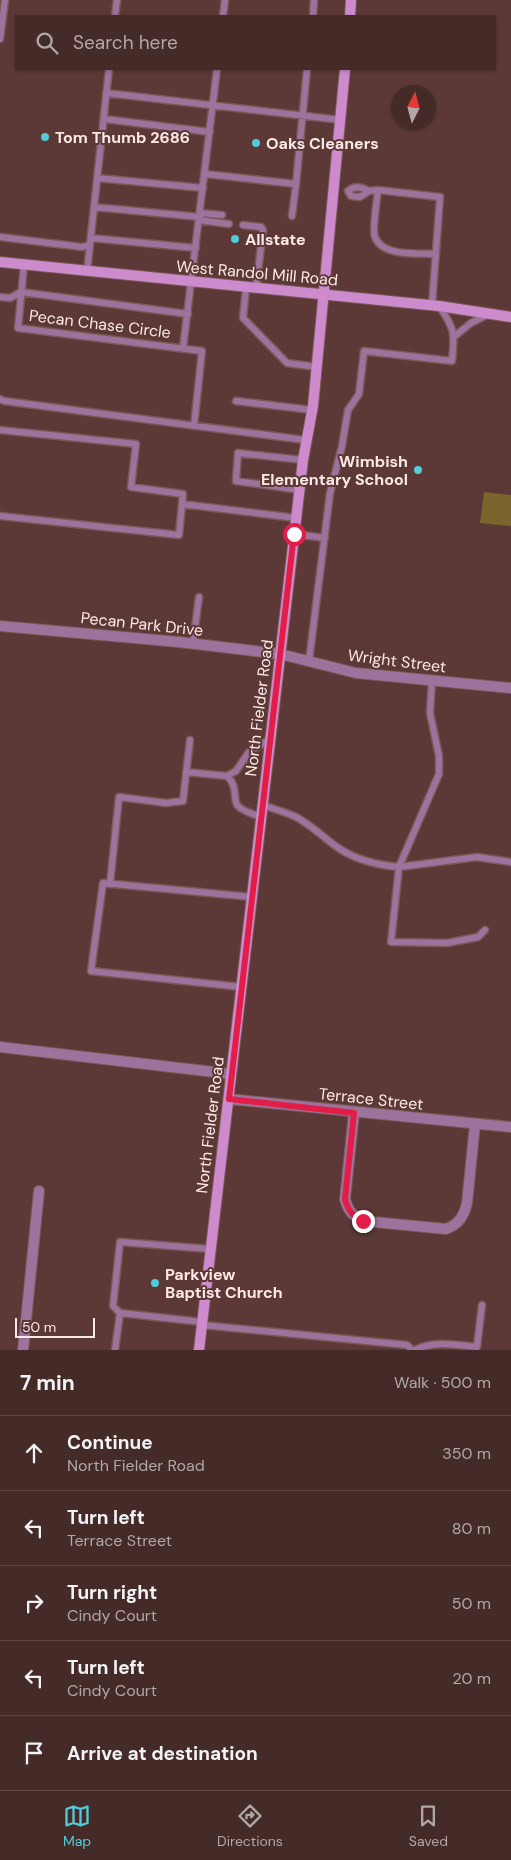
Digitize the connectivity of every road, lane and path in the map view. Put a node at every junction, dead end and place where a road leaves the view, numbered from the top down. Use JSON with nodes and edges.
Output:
{"nodes":[{"id":1,"x":5,"y":0,"type":"edge"},
{"id":2,"x":116,"y":0,"type":"edge"},
{"id":3,"x":225,"y":0,"type":"edge"},
{"id":4,"x":314,"y":0,"type":"edge"},
{"id":5,"x":351,"y":0,"type":"edge"},
{"id":6,"x":115,"y":15,"type":"edge"},
{"id":7,"x":223,"y":15,"type":"edge"},
{"id":8,"x":313,"y":15,"type":"edge"},
{"id":9,"x":350,"y":15,"type":"edge"},
{"id":10,"x":0,"y":39,"type":"edge"},
{"id":11,"x":109,"y":70,"type":"edge"},
{"id":12,"x":217,"y":70,"type":"edge"},
{"id":13,"x":307,"y":70,"type":"edge"},
{"id":14,"x":345,"y":70,"type":"edge"},
{"id":15,"x":106,"y":93,"type":"junction"},
{"id":16,"x":213,"y":105,"type":"junction"},
{"id":17,"x":303,"y":116,"type":"junction"},
{"id":18,"x":104,"y":119,"type":"junction"},
{"id":19,"x":341,"y":120,"type":"junction"},
{"id":20,"x":210,"y":132,"type":"junction"},
{"id":21,"x":205,"y":174,"type":"junction"},
{"id":22,"x":97,"y":178,"type":"junction"},
{"id":23,"x":296,"y":184,"type":"junction"},
{"id":24,"x":203,"y":188,"type":"junction"},
{"id":25,"x":334,"y":190,"type":"junction"},
{"id":26,"x":378,"y":190,"type":"junction"},
{"id":27,"x":94,"y":207,"type":"junction"},
{"id":28,"x":222,"y":215,"type":"dead end"},
{"id":29,"x":292,"y":216,"type":"dead end"},
{"id":30,"x":200,"y":217,"type":"junction"},
{"id":31,"x":229,"y":224,"type":"dead end"},
{"id":32,"x":243,"y":225,"type":"dead end"},
{"id":33,"x":0,"y":237,"type":"edge"},
{"id":34,"x":90,"y":242,"type":"junction"},
{"id":35,"x":196,"y":248,"type":"junction"},
{"id":36,"x":436,"y":254,"type":"junction"},
{"id":37,"x":0,"y":262,"type":"edge"},
{"id":38,"x":24,"y":265,"type":"junction"},
{"id":39,"x":87,"y":272,"type":"junction"},
{"id":40,"x":192,"y":282,"type":"junction"},
{"id":41,"x":251,"y":288,"type":"junction"},
{"id":42,"x":21,"y":292,"type":"junction"},
{"id":43,"x":324,"y":294,"type":"junction"},
{"id":44,"x":0,"y":297,"type":"edge"},
{"id":45,"x":436,"y":306,"type":"junction"},
{"id":46,"x":188,"y":314,"type":"junction"},
{"id":47,"x":489,"y":314,"type":"junction"},
{"id":48,"x":511,"y":318,"type":"edge"},
{"id":49,"x":455,"y":336,"type":"junction"},
{"id":50,"x":183,"y":348,"type":"junction"},
{"id":51,"x":317,"y":367,"type":"junction"},
{"id":52,"x":0,"y":399,"type":"edge"},
{"id":53,"x":236,"y":401,"type":"dead end"},
{"id":54,"x":312,"y":410,"type":"junction"},
{"id":55,"x":194,"y":426,"type":"junction"},
{"id":56,"x":0,"y":430,"type":"edge"},
{"id":57,"x":306,"y":440,"type":"junction"},
{"id":58,"x":303,"y":460,"type":"junction"},
{"id":59,"x":300,"y":490,"type":"junction"},
{"id":60,"x":182,"y":504,"type":"junction"},
{"id":61,"x":0,"y":516,"type":"edge"},
{"id":62,"x":296,"y":518,"type":"junction"},
{"id":63,"x":294,"y":534,"type":"junction"},
{"id":64,"x":325,"y":538,"type":"junction"},
{"id":65,"x":199,"y":597,"type":"dead end"},
{"id":66,"x":0,"y":626,"type":"edge"},
{"id":67,"x":193,"y":644,"type":"junction"},
{"id":68,"x":280,"y":654,"type":"junction"},
{"id":69,"x":309,"y":661,"type":"junction"},
{"id":70,"x":432,"y":680,"type":"junction"},
{"id":71,"x":511,"y":688,"type":"edge"},
{"id":72,"x":270,"y":739,"type":"junction"},
{"id":73,"x":190,"y":740,"type":"dead end"},
{"id":74,"x":186,"y":772,"type":"junction"},
{"id":75,"x":227,"y":776,"type":"junction"},
{"id":76,"x":263,"y":805,"type":"junction"},
{"id":77,"x":261,"y":817,"type":"junction"},
{"id":78,"x":511,"y":862,"type":"edge"},
{"id":79,"x":399,"y":867,"type":"junction"},
{"id":80,"x":110,"y":884,"type":"junction"},
{"id":81,"x":252,"y":898,"type":"junction"},
{"id":82,"x":485,"y":930,"type":"dead end"},
{"id":83,"x":241,"y":987,"type":"junction"},
{"id":84,"x":0,"y":1047,"type":"edge"},
{"id":85,"x":231,"y":1074,"type":"junction"},
{"id":86,"x":229,"y":1099,"type":"junction"},
{"id":87,"x":354,"y":1113,"type":"junction"},
{"id":88,"x":475,"y":1124,"type":"junction"},
{"id":89,"x":511,"y":1128,"type":"edge"},
{"id":90,"x":39,"y":1190,"type":"dead end"},
{"id":91,"x":210,"y":1249,"type":"junction"},
{"id":92,"x":482,"y":1305,"type":"dead end"},
{"id":93,"x":120,"y":1313,"type":"junction"},
{"id":94,"x":202,"y":1323,"type":"junction"},
{"id":95,"x":23,"y":1350,"type":"edge"},
{"id":96,"x":115,"y":1350,"type":"edge"},
{"id":97,"x":199,"y":1350,"type":"edge"},
{"id":98,"x":414,"y":1350,"type":"edge"}],
"edges":[{"from":1,"to":10,"type":"lane"},
{"from":2,"to":6,"type":"lane"},
{"from":3,"to":7,"type":"lane"},
{"from":4,"to":8,"type":"lane"},
{"from":5,"to":9,"type":"main road"},
{"from":11,"to":15,"type":"lane"},
{"from":12,"to":16,"type":"lane","name":"Pecan Chase Circle"},
{"from":13,"to":17,"type":"lane"},
{"from":14,"to":19,"type":"main road","name":"North Fielder Road"},
{"from":15,"to":16,"type":"lane"},
{"from":15,"to":18,"type":"lane"},
{"from":16,"to":17,"type":"lane"},
{"from":16,"to":20,"type":"lane","name":"Pecan Chase Circle"},
{"from":17,"to":19,"type":"lane"},
{"from":17,"to":23,"type":"lane"},
{"from":18,"to":20,"type":"lane"},
{"from":18,"to":22,"type":"lane"},
{"from":19,"to":25,"type":"main road","name":"North Fielder Road"},
{"from":20,"to":21,"type":"lane","name":"Pecan Chase Circle"},
{"from":21,"to":23,"type":"lane"},
{"from":21,"to":24,"type":"lane","name":"Pecan Chase Circle"},
{"from":22,"to":24,"type":"lane"},
{"from":22,"to":27,"type":"lane"},
{"from":23,"to":29,"type":"lane"},
{"from":24,"to":30,"type":"lane","name":"Pecan Chase Circle"},
{"from":25,"to":26,"type":"lane"},
{"from":25,"to":43,"type":"main road","name":"North Fielder Road"},
{"from":26,"to":36,"type":"lane"},
{"from":26,"to":36,"type":"lane"},
{"from":27,"to":30,"type":"lane"},
{"from":27,"to":34,"type":"lane"},
{"from":28,"to":30,"type":"lane"},
{"from":30,"to":31,"type":"lane"},
{"from":30,"to":35,"type":"lane","name":"Pecan Chase Circle"},
{"from":32,"to":41,"type":"lane"},
{"from":33,"to":34,"type":"lane"},
{"from":34,"to":35,"type":"lane"},
{"from":34,"to":39,"type":"lane"},
{"from":35,"to":40,"type":"lane","name":"Pecan Chase Circle"},
{"from":36,"to":45,"type":"lane"},
{"from":37,"to":38,"type":"main road","name":"West Randol Mill Road"},
{"from":38,"to":39,"type":"main road","name":"West Randol Mill Road"},
{"from":38,"to":42,"type":"lane","name":"Pecan Chase Circle"},
{"from":39,"to":40,"type":"main road","name":"West Randol Mill Road"},
{"from":40,"to":41,"type":"main road","name":"West Randol Mill Road"},
{"from":40,"to":46,"type":"lane","name":"Pecan Chase Circle"},
{"from":41,"to":43,"type":"main road","name":"West Randol Mill Road"},
{"from":41,"to":51,"type":"lane"},
{"from":42,"to":44,"type":"lane"},
{"from":42,"to":46,"type":"lane"},
{"from":42,"to":50,"type":"lane","name":"Pecan Chase Circle"},
{"from":43,"to":45,"type":"main road","name":"West Randol Mill Road"},
{"from":43,"to":51,"type":"main road","name":"North Fielder Road"},
{"from":45,"to":47,"type":"main road","name":"West Randol Mill Road"},
{"from":45,"to":49,"type":"lane"},
{"from":46,"to":50,"type":"lane","name":"Pecan Chase Circle"},
{"from":47,"to":48,"type":"main road","name":"West Randol Mill Road"},
{"from":47,"to":49,"type":"lane"},
{"from":49,"to":64,"type":"lane"},
{"from":50,"to":55,"type":"lane","name":"Pecan Chase Circle"},
{"from":51,"to":54,"type":"main road","name":"North Fielder Road"},
{"from":52,"to":55,"type":"lane"},
{"from":53,"to":54,"type":"lane"},
{"from":54,"to":57,"type":"main road","name":"North Fielder Road"},
{"from":55,"to":57,"type":"lane"},
{"from":56,"to":60,"type":"lane"},
{"from":57,"to":58,"type":"main road","name":"North Fielder Road"},
{"from":58,"to":59,"type":"main road","name":"North Fielder Road"},
{"from":58,"to":59,"type":"lane"},
{"from":59,"to":62,"type":"main road","name":"North Fielder Road"},
{"from":60,"to":61,"type":"lane"},
{"from":60,"to":62,"type":"lane"},
{"from":62,"to":63,"type":"main road","name":"North Fielder Road"},
{"from":63,"to":64,"type":"lane"},
{"from":63,"to":68,"type":"main road","name":"North Fielder Road"},
{"from":64,"to":69,"type":"lane"},
{"from":65,"to":67,"type":"lane"},
{"from":66,"to":67,"type":"street","name":"Pecan Park Drive"},
{"from":67,"to":68,"type":"street","name":"Pecan Park Drive"},
{"from":68,"to":69,"type":"street","name":"Wright Street"},
{"from":68,"to":72,"type":"main road","name":"North Fielder Road"},
{"from":69,"to":70,"type":"street","name":"Wright Street"},
{"from":70,"to":71,"type":"street","name":"Wright Street"},
{"from":70,"to":79,"type":"lane"},
{"from":72,"to":75,"type":"lane"},
{"from":72,"to":76,"type":"main road","name":"North Fielder Road"},
{"from":73,"to":74,"type":"lane"},
{"from":74,"to":75,"type":"lane"},
{"from":74,"to":80,"type":"lane"},
{"from":75,"to":77,"type":"lane"},
{"from":76,"to":77,"type":"main road","name":"North Fielder Road"},
{"from":76,"to":79,"type":"lane"},
{"from":77,"to":81,"type":"main road","name":"North Fielder Road"},
{"from":78,"to":79,"type":"lane"},
{"from":79,"to":82,"type":"lane"},
{"from":80,"to":81,"type":"lane"},
{"from":80,"to":83,"type":"lane"},
{"from":81,"to":83,"type":"main road","name":"North Fielder Road"},
{"from":83,"to":85,"type":"main road","name":"North Fielder Road"},
{"from":84,"to":85,"type":"street"},
{"from":85,"to":86,"type":"main road","name":"North Fielder Road"},
{"from":86,"to":87,"type":"street","name":"Terrace Street"},
{"from":86,"to":91,"type":"main road","name":"North Fielder Road"},
{"from":87,"to":88,"type":"street","name":"Terrace Street"},
{"from":87,"to":88,"type":"street"},
{"from":88,"to":89,"type":"street","name":"Terrace Street"},
{"from":90,"to":95,"type":"street"},
{"from":91,"to":93,"type":"lane"},
{"from":91,"to":94,"type":"main road","name":"North Fielder Road"},
{"from":92,"to":98,"type":"lane"},
{"from":93,"to":94,"type":"lane"},
{"from":93,"to":96,"type":"lane"},
{"from":94,"to":97,"type":"main road","name":"North Fielder Road"},
{"from":94,"to":98,"type":"lane"}]}
